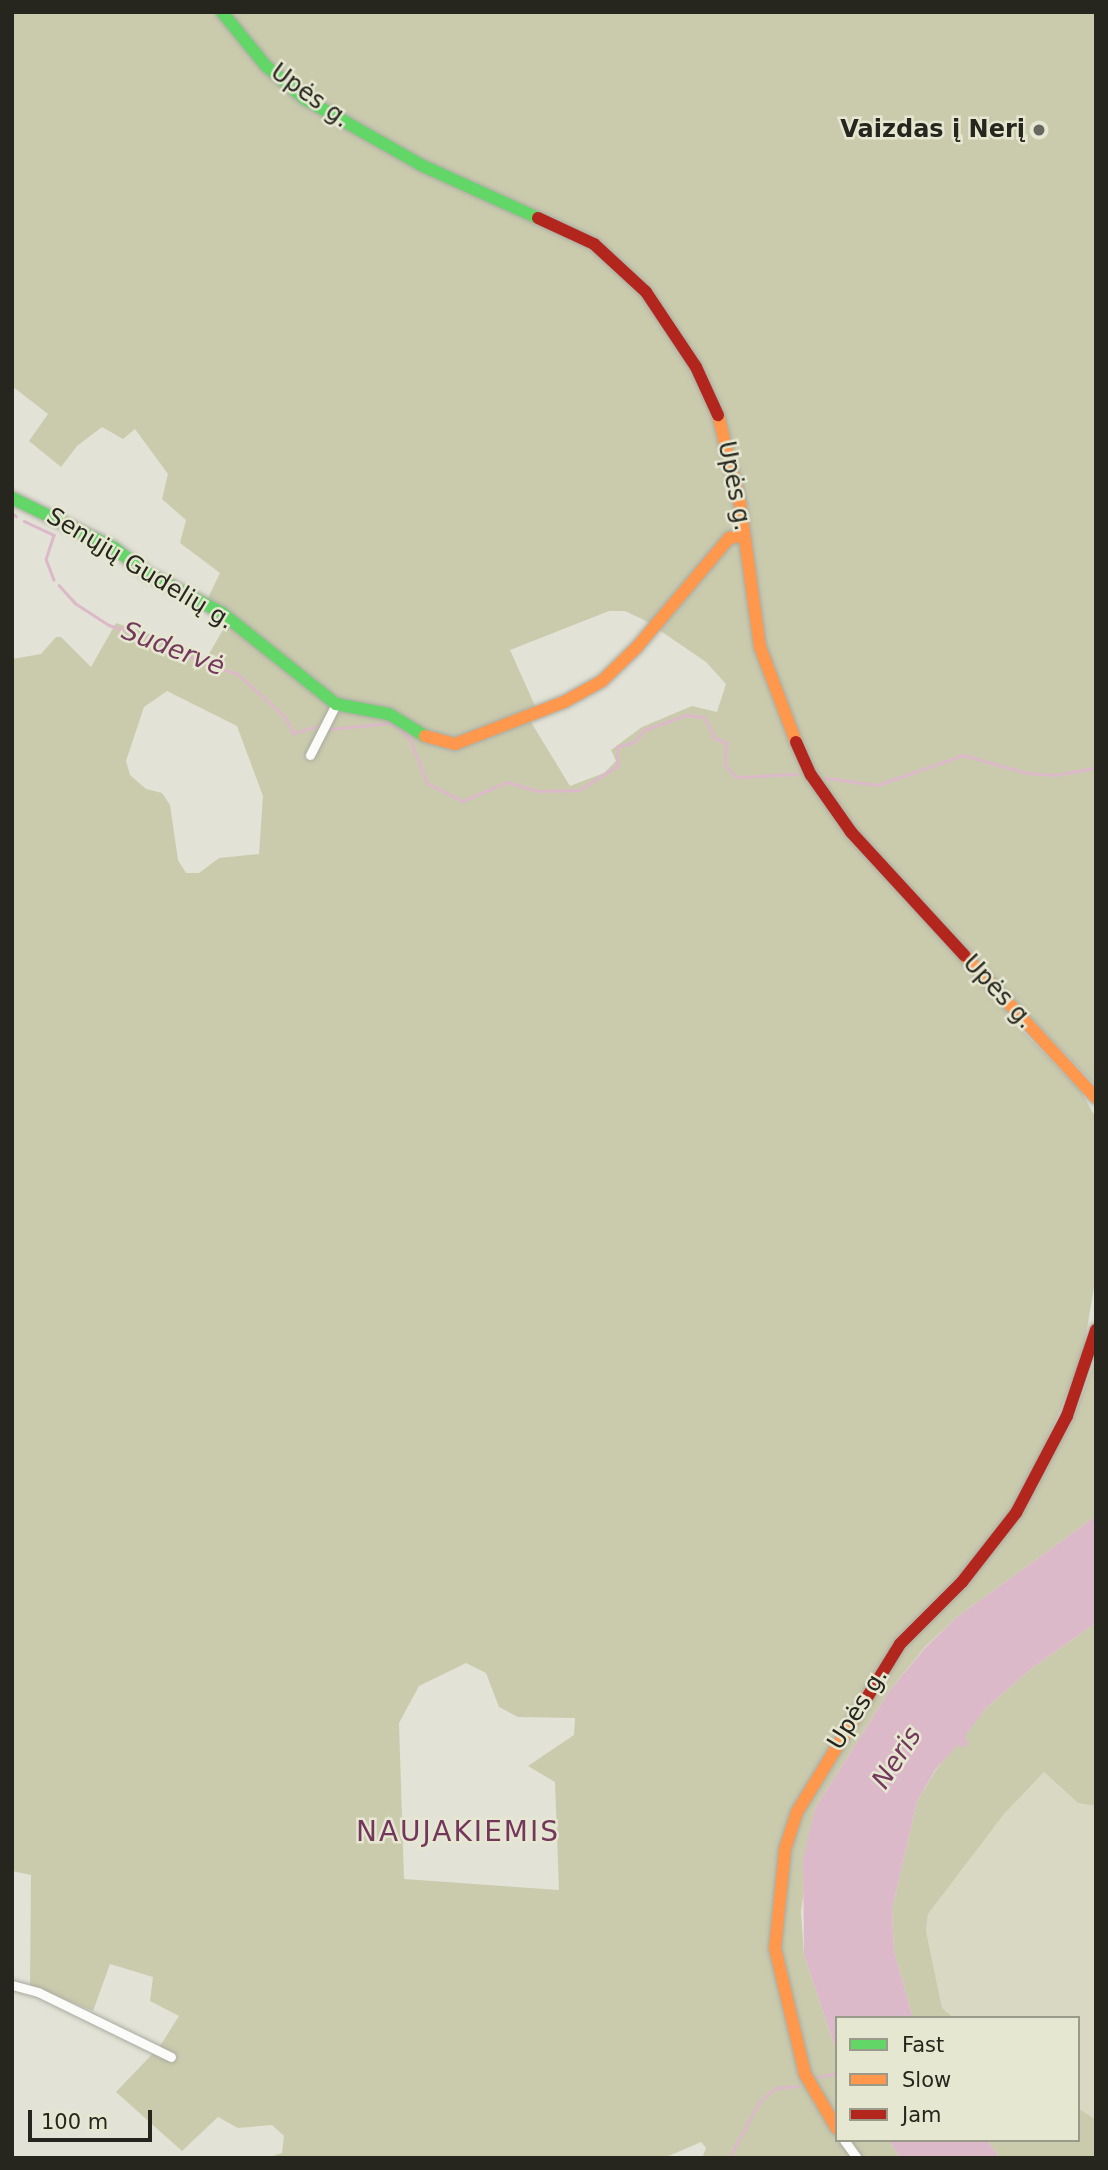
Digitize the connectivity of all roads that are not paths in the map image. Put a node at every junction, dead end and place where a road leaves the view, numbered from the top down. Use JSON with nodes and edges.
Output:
{"nodes":[{"id":1,"x":222,"y":12,"type":"edge"},
{"id":2,"x":12,"y":498,"type":"edge"},
{"id":3,"x":744,"y":536,"type":"junction"},
{"id":4,"x":336,"y":704,"type":"junction"},
{"id":5,"x":310,"y":755,"type":"dead end"},
{"id":6,"x":1096,"y":1098,"type":"edge"},
{"id":7,"x":1096,"y":1330,"type":"edge"},
{"id":8,"x":12,"y":1985,"type":"edge"},
{"id":9,"x":170,"y":2057,"type":"dead end"},
{"id":10,"x":835,"y":2126,"type":"edge"},
{"id":11,"x":845,"y":2142,"type":"edge"},
{"id":12,"x":857,"y":2158,"type":"edge"}],
"edges":[{"from":1,"to":3,"type":"street","name":"Upės g."},
{"from":2,"to":4,"type":"street","name":"Senųjų Gudelių g."},
{"from":3,"to":4,"type":"street","name":"Senųjų Gudelių g."},
{"from":3,"to":6,"type":"street","name":"Upės g."},
{"from":4,"to":5,"type":"street"},
{"from":7,"to":10,"type":"street","name":"Upės g."},
{"from":8,"to":9,"type":"street"},
{"from":11,"to":12,"type":"street"}]}
